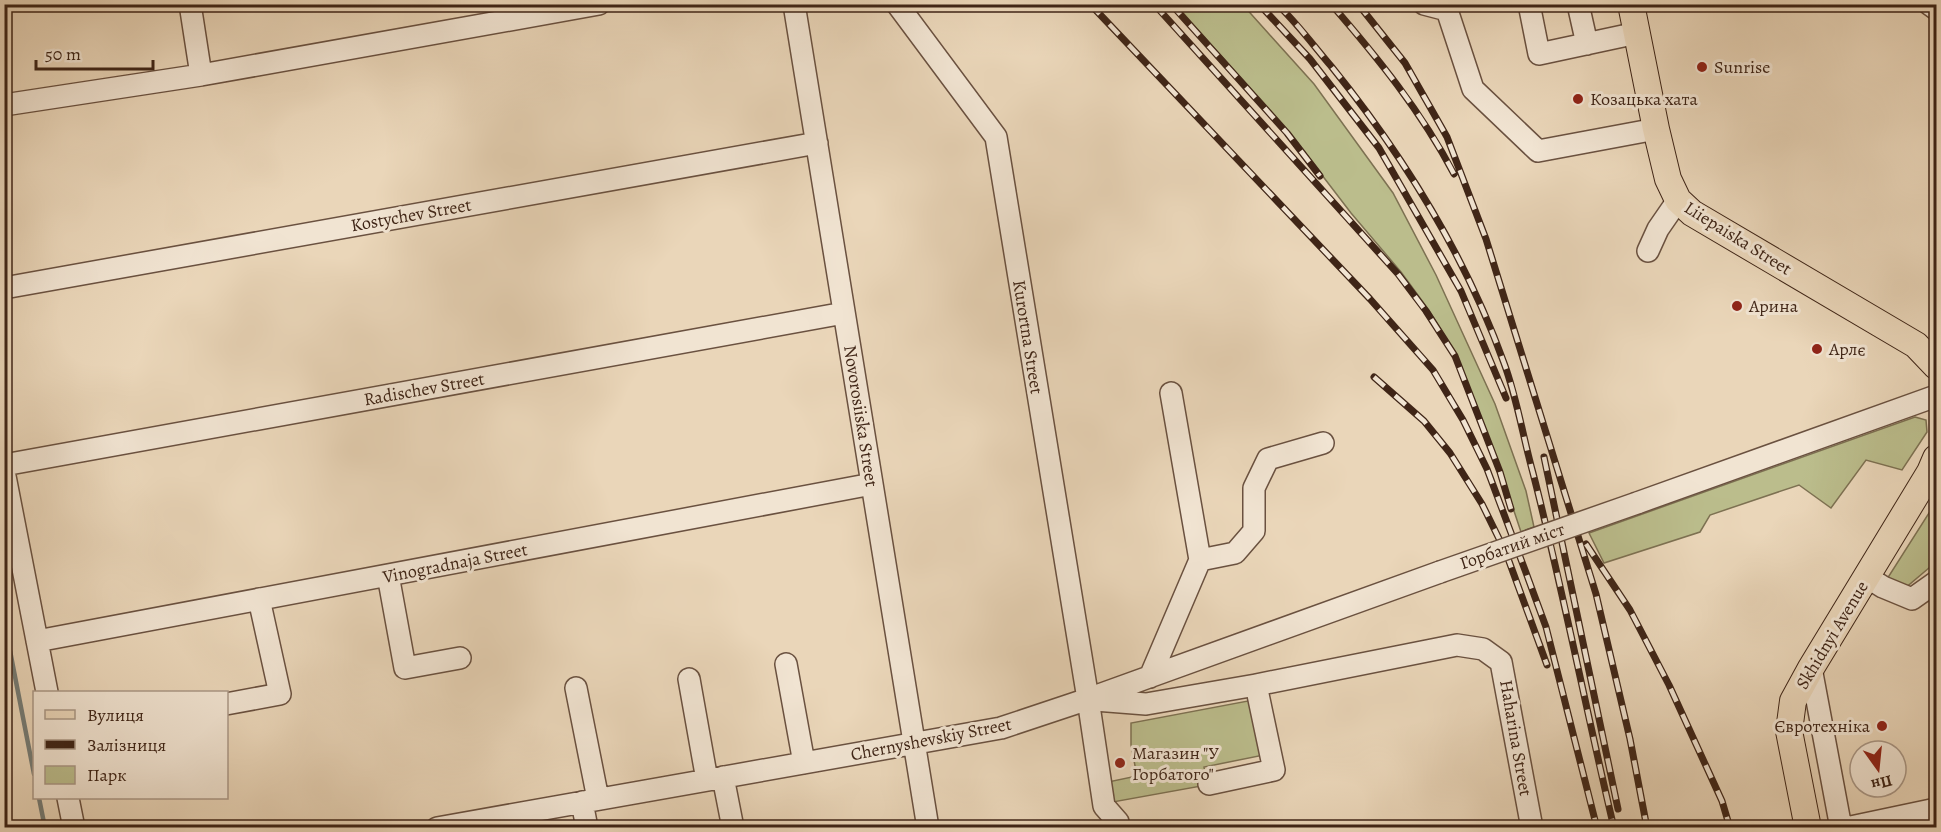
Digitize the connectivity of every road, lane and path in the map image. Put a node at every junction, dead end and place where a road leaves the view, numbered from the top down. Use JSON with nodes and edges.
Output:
{"nodes":[{"id":1,"x":190,"y":4,"type":"edge"},
{"id":2,"x":599,"y":4,"type":"edge"},
{"id":3,"x":794,"y":4,"type":"edge"},
{"id":4,"x":897,"y":4,"type":"edge"},
{"id":5,"x":1424,"y":4,"type":"edge"},
{"id":6,"x":1529,"y":4,"type":"edge"},
{"id":7,"x":1578,"y":4,"type":"edge"},
{"id":8,"x":1631,"y":4,"type":"edge"},
{"id":9,"x":1929,"y":4,"type":"edge"},
{"id":10,"x":1936,"y":9,"type":"edge"},
{"id":11,"x":1636,"y":33,"type":"junction"},
{"id":12,"x":1587,"y":44,"type":"junction"},
{"id":13,"x":201,"y":75,"type":"junction"},
{"id":14,"x":4,"y":105,"type":"edge"},
{"id":15,"x":1656,"y":129,"type":"junction"},
{"id":16,"x":817,"y":143,"type":"junction"},
{"id":17,"x":1678,"y":200,"type":"junction"},
{"id":18,"x":1648,"y":251,"type":"dead end"},
{"id":19,"x":4,"y":288,"type":"edge"},
{"id":20,"x":844,"y":313,"type":"junction"},
{"id":21,"x":1936,"y":366,"type":"edge"},
{"id":22,"x":1171,"y":393,"type":"dead end"},
{"id":23,"x":1936,"y":396,"type":"edge"},
{"id":24,"x":1323,"y":443,"type":"dead end"},
{"id":25,"x":1936,"y":458,"type":"edge"},
{"id":26,"x":4,"y":465,"type":"edge"},
{"id":27,"x":4,"y":471,"type":"edge"},
{"id":28,"x":872,"y":484,"type":"junction"},
{"id":29,"x":1200,"y":560,"type":"junction"},
{"id":30,"x":388,"y":575,"type":"junction"},
{"id":31,"x":1867,"y":577,"type":"junction"},
{"id":32,"x":1936,"y":582,"type":"edge"},
{"id":33,"x":259,"y":599,"type":"junction"},
{"id":34,"x":38,"y":641,"type":"junction"},
{"id":35,"x":1457,"y":645,"type":"joint"},
{"id":36,"x":460,"y":658,"type":"dead end"},
{"id":37,"x":786,"y":664,"type":"dead end"},
{"id":38,"x":1811,"y":668,"type":"junction"},
{"id":39,"x":1150,"y":677,"type":"junction"},
{"id":40,"x":689,"y":679,"type":"dead end"},
{"id":41,"x":1256,"y":685,"type":"junction"},
{"id":42,"x":576,"y":688,"type":"dead end"},
{"id":43,"x":48,"y":691,"type":"edge"},
{"id":44,"x":1088,"y":699,"type":"junction"},
{"id":45,"x":228,"y":704,"type":"edge"},
{"id":46,"x":914,"y":743,"type":"junction"},
{"id":47,"x":804,"y":763,"type":"junction"},
{"id":48,"x":715,"y":778,"type":"junction"},
{"id":49,"x":1209,"y":784,"type":"dead end"},
{"id":50,"x":68,"y":799,"type":"edge"},
{"id":51,"x":590,"y":800,"type":"junction"},
{"id":52,"x":1936,"y":809,"type":"edge"},
{"id":53,"x":498,"y":822,"type":"edge"},
{"id":54,"x":74,"y":828,"type":"edge"},
{"id":55,"x":437,"y":828,"type":"edge"},
{"id":56,"x":587,"y":828,"type":"edge"},
{"id":57,"x":734,"y":828,"type":"edge"},
{"id":58,"x":928,"y":828,"type":"edge"},
{"id":59,"x":1119,"y":828,"type":"edge"},
{"id":60,"x":1532,"y":828,"type":"edge"},
{"id":61,"x":1808,"y":828,"type":"edge"},
{"id":62,"x":1841,"y":828,"type":"edge"},
{"id":63,"x":1846,"y":828,"type":"edge"}],
"edges":[{"from":1,"to":13,"type":"street"},
{"from":2,"to":13,"type":"street"},
{"from":3,"to":16,"type":"street","name":"Novorosiiska Street"},
{"from":4,"to":44,"type":"street","name":"Kurortna Street"},
{"from":5,"to":15,"type":"street"},
{"from":6,"to":12,"type":"street"},
{"from":7,"to":12,"type":"street"},
{"from":8,"to":11,"type":"main road","name":"Liiepaiska Street"},
{"from":9,"to":10,"type":"street"},
{"from":11,"to":12,"type":"street"},
{"from":11,"to":15,"type":"main road","name":"Liiepaiska Street"},
{"from":13,"to":14,"type":"street"},
{"from":15,"to":17,"type":"main road","name":"Liiepaiska Street"},
{"from":16,"to":19,"type":"street","name":"Kostychev Street"},
{"from":16,"to":20,"type":"street","name":"Novorosiiska Street"},
{"from":17,"to":18,"type":"street"},
{"from":17,"to":21,"type":"main road","name":"Liiepaiska Street"},
{"from":20,"to":26,"type":"street","name":"Radischev Street"},
{"from":20,"to":28,"type":"street","name":"Novorosiiska Street"},
{"from":22,"to":29,"type":"street"},
{"from":23,"to":39,"type":"street","name":"Горбатий міст","bridge":true},
{"from":24,"to":29,"type":"street"},
{"from":25,"to":31,"type":"main road","name":"Skhidnyi Avenue"},
{"from":27,"to":34,"type":"street"},
{"from":28,"to":30,"type":"street","name":"Vinogradnaja Street"},
{"from":28,"to":46,"type":"street","name":"Novorosiiska Street"},
{"from":29,"to":39,"type":"street"},
{"from":30,"to":33,"type":"street","name":"Vinogradnaja Street"},
{"from":30,"to":36,"type":"street"},
{"from":31,"to":32,"type":"street"},
{"from":31,"to":38,"type":"main road","name":"Skhidnyi Avenue"},
{"from":33,"to":34,"type":"street","name":"Vinogradnaja Street"},
{"from":33,"to":45,"type":"street"},
{"from":34,"to":43,"type":"street"},
{"from":35,"to":41,"type":"street","name":"Chernyshevskiy Street"},
{"from":35,"to":60,"type":"street","name":"Haharina Street"},
{"from":37,"to":47,"type":"street"},
{"from":38,"to":61,"type":"main road","name":"Skhidnyi Avenue"},
{"from":38,"to":62,"type":"street"},
{"from":39,"to":44,"type":"street","name":"Горбатий міст"},
{"from":40,"to":48,"type":"street"},
{"from":41,"to":44,"type":"street","name":"Chernyshevskiy Street"},
{"from":41,"to":49,"type":"street"},
{"from":42,"to":51,"type":"street"},
{"from":44,"to":46,"type":"street","name":"Chernyshevskiy Street"},
{"from":44,"to":59,"type":"street","name":"Kurortna Street"},
{"from":46,"to":47,"type":"street","name":"Chernyshevskiy Street"},
{"from":46,"to":58,"type":"street","name":"Novorosiiska Street"},
{"from":47,"to":48,"type":"street","name":"Chernyshevskiy Street"},
{"from":48,"to":51,"type":"street","name":"Chernyshevskiy Street"},
{"from":48,"to":57,"type":"street"},
{"from":50,"to":54,"type":"street"},
{"from":51,"to":53,"type":"street","name":"Chernyshevskiy Street"},
{"from":51,"to":56,"type":"street"},
{"from":52,"to":63,"type":"street"},
{"from":53,"to":55,"type":"street","name":"Chernyshevskiy Street"}]}
